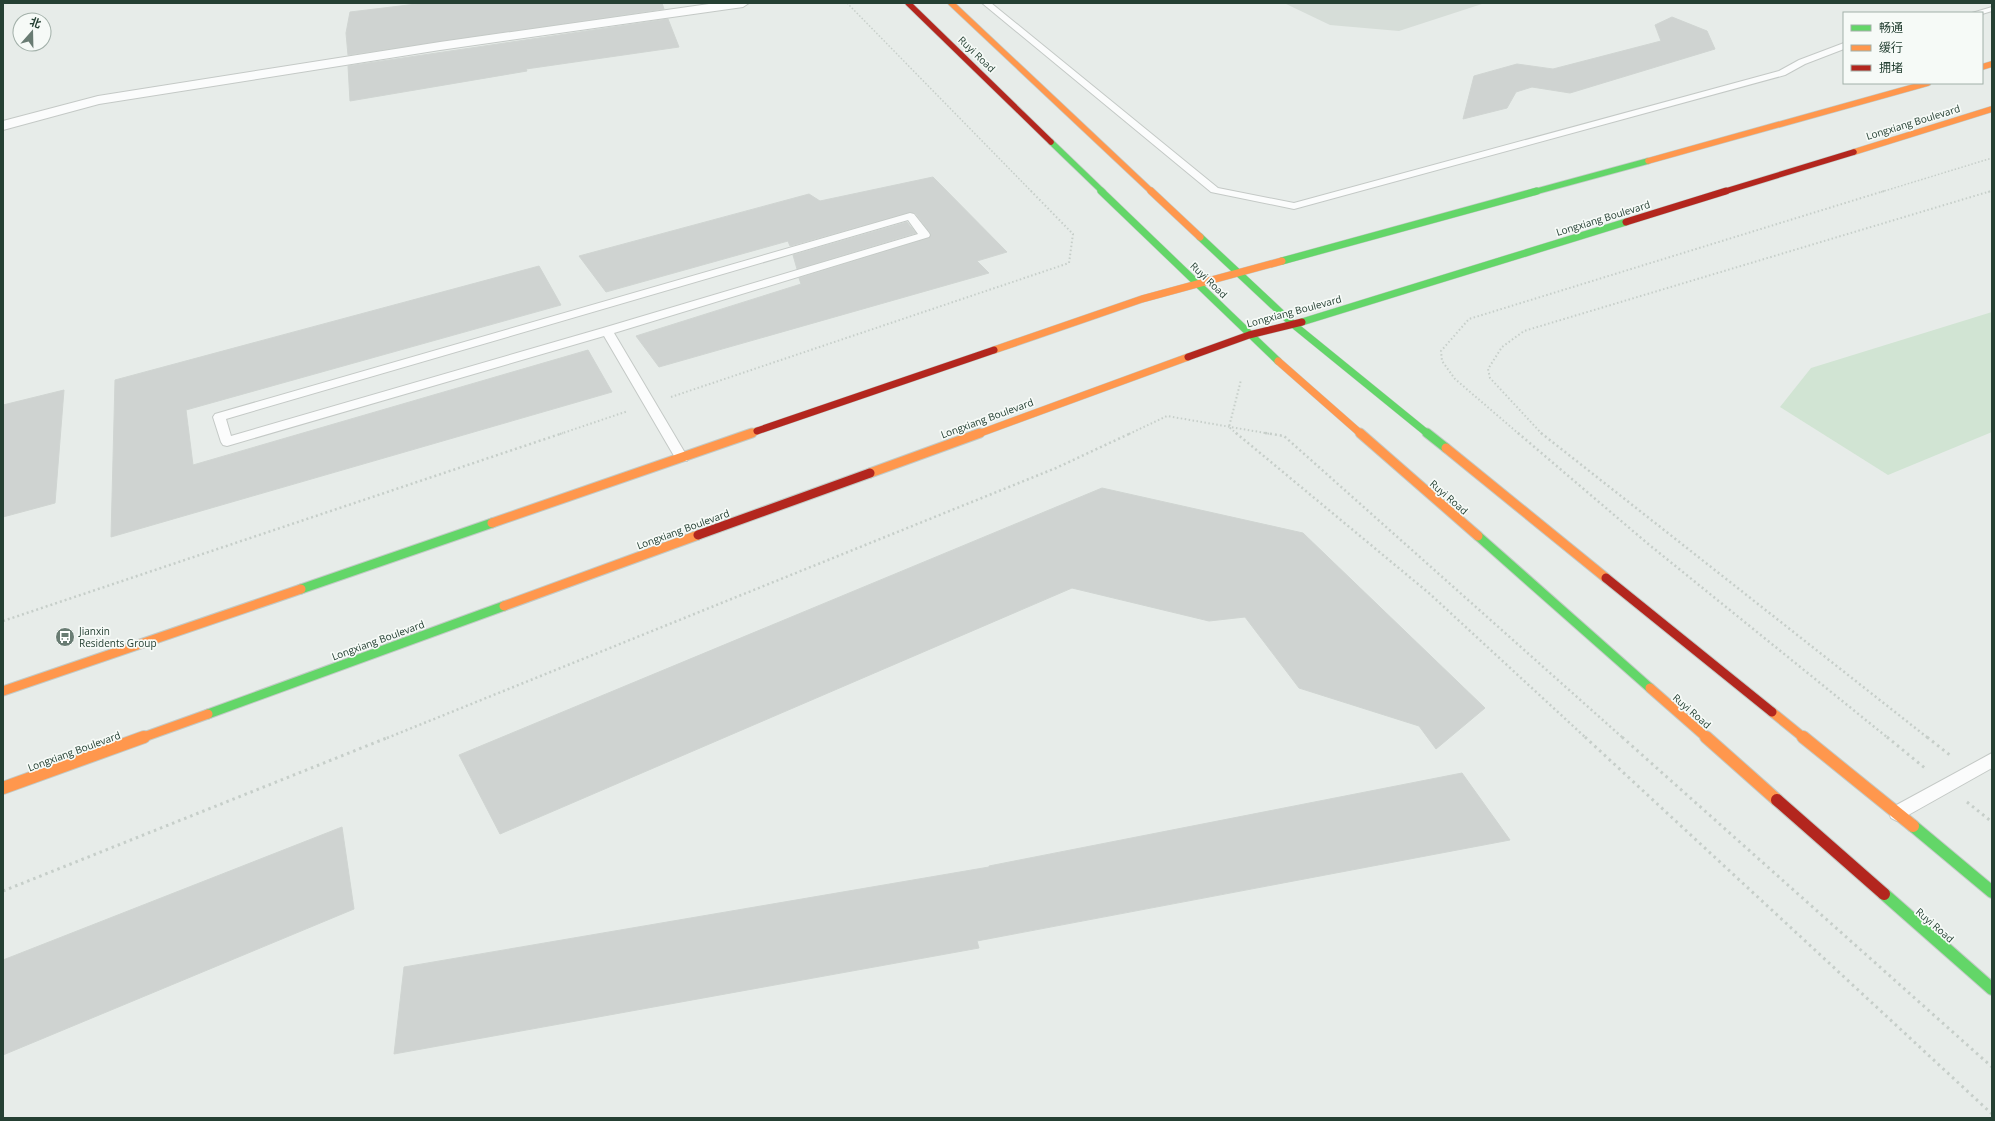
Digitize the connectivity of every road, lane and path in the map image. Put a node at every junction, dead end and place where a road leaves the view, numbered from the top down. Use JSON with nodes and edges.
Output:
{"nodes":[{"id":1,"x":743,"y":3,"type":"edge"},
{"id":2,"x":908,"y":3,"type":"edge"},
{"id":3,"x":951,"y":3,"type":"edge"},
{"id":4,"x":986,"y":3,"type":"edge"},
{"id":5,"x":1992,"y":9,"type":"edge"},
{"id":6,"x":1980,"y":12,"type":"edge"},
{"id":7,"x":1843,"y":46,"type":"edge"},
{"id":8,"x":1924,"y":84,"type":"edge"},
{"id":9,"x":1992,"y":109,"type":"edge"},
{"id":10,"x":3,"y":126,"type":"edge"},
{"id":11,"x":1992,"y":158,"type":"edge"},
{"id":12,"x":1992,"y":191,"type":"edge"},
{"id":13,"x":1239,"y":273,"type":"junction"},
{"id":14,"x":1197,"y":284,"type":"junction"},
{"id":15,"x":1294,"y":325,"type":"junction"},
{"id":16,"x":607,"y":331,"type":"junction"},
{"id":17,"x":1249,"y":335,"type":"junction"},
{"id":18,"x":1241,"y":380,"type":"dead end"},
{"id":19,"x":682,"y":458,"type":"junction"},
{"id":20,"x":3,"y":691,"type":"edge"},
{"id":21,"x":1992,"y":760,"type":"edge"},
{"id":22,"x":1970,"y":772,"type":"junction"},
{"id":23,"x":1947,"y":785,"type":"junction"},
{"id":24,"x":3,"y":788,"type":"edge"},
{"id":25,"x":1897,"y":813,"type":"junction"},
{"id":26,"x":1992,"y":822,"type":"edge"},
{"id":27,"x":3,"y":891,"type":"edge"},
{"id":28,"x":1992,"y":892,"type":"edge"},
{"id":29,"x":1992,"y":990,"type":"edge"},
{"id":30,"x":1992,"y":1067,"type":"edge"},
{"id":31,"x":1992,"y":1114,"type":"edge"}],
"edges":[{"from":1,"to":10,"type":"street"},
{"from":2,"to":14,"type":"main road","name":"Ruyi Road"},
{"from":3,"to":13,"type":"main road","name":"Ruyi Road"},
{"from":4,"to":7,"type":"lane"},
{"from":5,"to":6,"type":"lane"},
{"from":8,"to":13,"type":"main road"},
{"from":9,"to":15,"type":"main road","name":"Longxiang Boulevard"},
{"from":11,"to":23,"type":"path"},
{"from":12,"to":22,"type":"path"},
{"from":13,"to":14,"type":"main road"},
{"from":13,"to":15,"type":"main road","name":"Ruyi Road"},
{"from":14,"to":17,"type":"main road","name":"Ruyi Road"},
{"from":14,"to":19,"type":"main road"},
{"from":15,"to":17,"type":"main road","name":"Longxiang Boulevard"},
{"from":15,"to":25,"type":"main road","name":"Ruyi Road"},
{"from":16,"to":16,"type":"lane"},
{"from":16,"to":19,"type":"lane"},
{"from":17,"to":24,"type":"main road","name":"Longxiang Boulevard"},
{"from":17,"to":29,"type":"main road","name":"Ruyi Road"},
{"from":18,"to":31,"type":"path"},
{"from":19,"to":20,"type":"main road"},
{"from":21,"to":22,"type":"lane"},
{"from":22,"to":23,"type":"lane"},
{"from":23,"to":25,"type":"lane"},
{"from":23,"to":26,"type":"path"},
{"from":25,"to":28,"type":"main road","name":"Ruyi Road"},
{"from":27,"to":30,"type":"path"}]}
